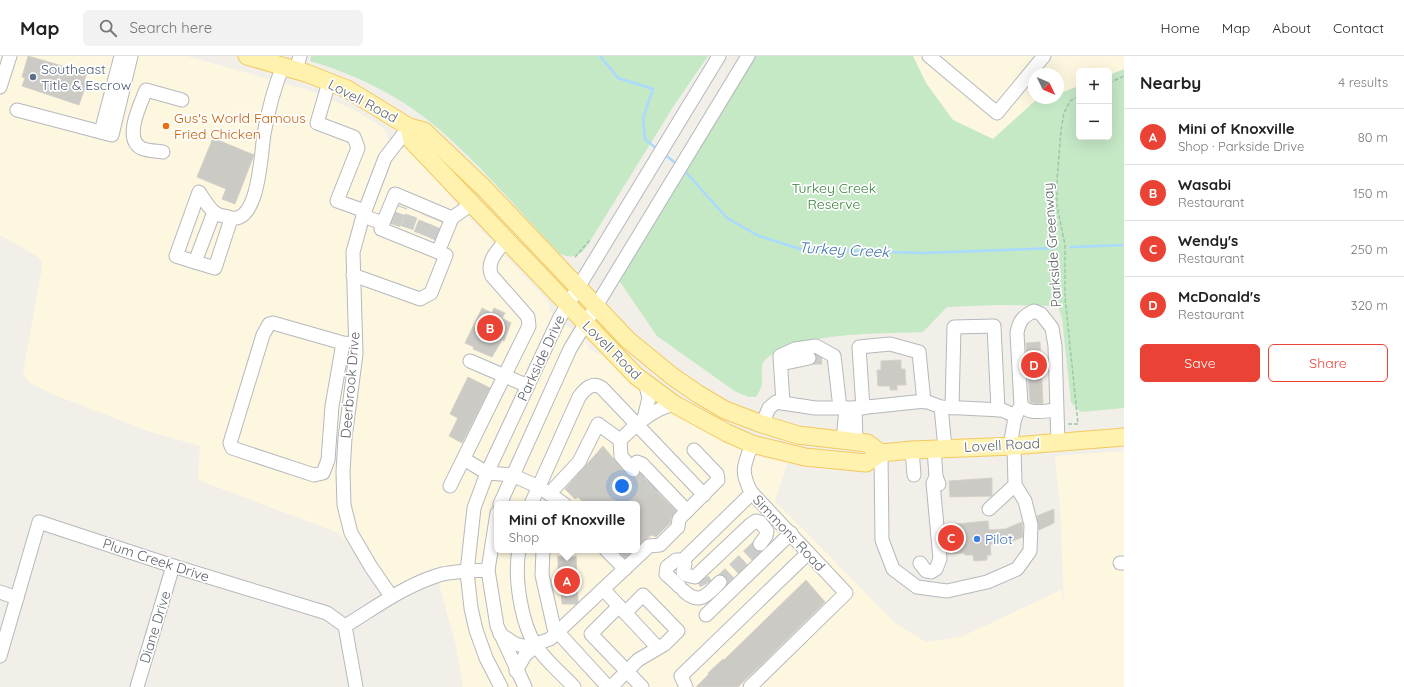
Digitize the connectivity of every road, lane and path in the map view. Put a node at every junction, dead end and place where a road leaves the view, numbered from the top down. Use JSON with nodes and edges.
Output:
{"nodes":[{"id":1,"x":10,"y":56,"type":"edge"},
{"id":2,"x":121,"y":56,"type":"edge"},
{"id":3,"x":131,"y":56,"type":"edge"},
{"id":4,"x":247,"y":56,"type":"edge"},
{"id":5,"x":718,"y":56,"type":"edge"},
{"id":6,"x":748,"y":56,"type":"edge"},
{"id":7,"x":929,"y":56,"type":"edge"},
{"id":8,"x":1044,"y":56,"type":"edge"},
{"id":9,"x":293,"y":64,"type":"edge"},
{"id":10,"x":1124,"y":76,"type":"edge"},
{"id":11,"x":329,"y":82,"type":"junction"},
{"id":12,"x":1112,"y":82,"type":"edge"},
{"id":13,"x":0,"y":87,"type":"edge"},
{"id":14,"x":1076,"y":98,"type":"edge"},
{"id":15,"x":182,"y":100,"type":"dead end"},
{"id":16,"x":120,"y":101,"type":"junction"},
{"id":17,"x":140,"y":107,"type":"junction"},
{"id":18,"x":17,"y":110,"type":"dead end"},
{"id":19,"x":409,"y":127,"type":"junction"},
{"id":20,"x":106,"y":134,"type":"junction"},
{"id":21,"x":163,"y":152,"type":"dead end"},
{"id":22,"x":473,"y":203,"type":"junction"},
{"id":23,"x":214,"y":212,"type":"junction"},
{"id":24,"x":364,"y":213,"type":"junction"},
{"id":25,"x":437,"y":215,"type":"junction"},
{"id":26,"x":231,"y":219,"type":"junction"},
{"id":27,"x":396,"y":230,"type":"junction"},
{"id":28,"x":507,"y":240,"type":"junction"},
{"id":29,"x":590,"y":240,"type":"dead end"},
{"id":30,"x":426,"y":243,"type":"junction"},
{"id":31,"x":575,"y":257,"type":"dead end"},
{"id":32,"x":195,"y":262,"type":"junction"},
{"id":33,"x":354,"y":275,"type":"junction"},
{"id":34,"x":578,"y":287,"type":"junction"},
{"id":35,"x":568,"y":304,"type":"junction"},
{"id":36,"x":595,"y":306,"type":"junction"},
{"id":37,"x":585,"y":323,"type":"junction"},
{"id":38,"x":349,"y":343,"type":"junction"},
{"id":39,"x":822,"y":357,"type":"junction"},
{"id":40,"x":470,"y":361,"type":"dead end"},
{"id":41,"x":781,"y":364,"type":"junction"},
{"id":42,"x":504,"y":376,"type":"junction"},
{"id":43,"x":645,"y":382,"type":"junction"},
{"id":44,"x":528,"y":386,"type":"junction"},
{"id":45,"x":924,"y":402,"type":"junction"},
{"id":46,"x":783,"y":403,"type":"junction"},
{"id":47,"x":674,"y":404,"type":"junction"},
{"id":48,"x":851,"y":408,"type":"junction"},
{"id":49,"x":946,"y":408,"type":"junction"},
{"id":50,"x":998,"y":410,"type":"junction"},
{"id":51,"x":1056,"y":410,"type":"junction"},
{"id":52,"x":1018,"y":411,"type":"junction"},
{"id":53,"x":641,"y":421,"type":"junction"},
{"id":54,"x":762,"y":424,"type":"junction"},
{"id":55,"x":1078,"y":424,"type":"dead end"},
{"id":56,"x":1124,"y":437,"type":"edge"},
{"id":57,"x":620,"y":440,"type":"junction"},
{"id":58,"x":849,"y":442,"type":"junction"},
{"id":59,"x":1058,"y":443,"type":"junction"},
{"id":60,"x":752,"y":444,"type":"junction"},
{"id":61,"x":1012,"y":446,"type":"junction"},
{"id":62,"x":940,"y":448,"type":"junction"},
{"id":63,"x":694,"y":450,"type":"dead end"},
{"id":64,"x":912,"y":450,"type":"junction"},
{"id":65,"x":881,"y":453,"type":"junction"},
{"id":66,"x":464,"y":459,"type":"junction"},
{"id":67,"x":487,"y":473,"type":"junction"},
{"id":68,"x":512,"y":475,"type":"junction"},
{"id":69,"x":914,"y":475,"type":"dead end"},
{"id":70,"x":936,"y":477,"type":"junction"},
{"id":71,"x":450,"y":486,"type":"dead end"},
{"id":72,"x":1015,"y":486,"type":"junction"},
{"id":73,"x":545,"y":490,"type":"junction"},
{"id":74,"x":752,"y":493,"type":"junction"},
{"id":75,"x":656,"y":494,"type":"dead end"},
{"id":76,"x":670,"y":494,"type":"junction"},
{"id":77,"x":704,"y":495,"type":"junction"},
{"id":78,"x":501,"y":501,"type":"edge"},
{"id":79,"x":535,"y":501,"type":"edge"},
{"id":80,"x":559,"y":501,"type":"edge"},
{"id":81,"x":989,"y":509,"type":"dead end"},
{"id":82,"x":687,"y":511,"type":"junction"},
{"id":83,"x":942,"y":513,"type":"dead end"},
{"id":84,"x":494,"y":532,"type":"edge"},
{"id":85,"x":790,"y":533,"type":"junction"},
{"id":86,"x":760,"y":544,"type":"tunnel mouth"},
{"id":87,"x":808,"y":552,"type":"junction"},
{"id":88,"x":519,"y":553,"type":"edge"},
{"id":89,"x":543,"y":553,"type":"edge"},
{"id":90,"x":609,"y":553,"type":"edge"},
{"id":91,"x":683,"y":560,"type":"junction"},
{"id":92,"x":920,"y":563,"type":"dead end"},
{"id":93,"x":173,"y":566,"type":"junction"},
{"id":94,"x":625,"y":569,"type":"junction"},
{"id":95,"x":488,"y":570,"type":"junction"},
{"id":96,"x":467,"y":572,"type":"junction"},
{"id":97,"x":705,"y":582,"type":"junction"},
{"id":98,"x":720,"y":582,"type":"tunnel mouth"},
{"id":99,"x":603,"y":589,"type":"junction"},
{"id":100,"x":0,"y":592,"type":"edge"},
{"id":101,"x":391,"y":596,"type":"junction"},
{"id":102,"x":17,"y":598,"type":"junction"},
{"id":103,"x":622,"y":609,"type":"junction"},
{"id":104,"x":706,"y":616,"type":"dead end"},
{"id":105,"x":345,"y":626,"type":"junction"},
{"id":106,"x":556,"y":633,"type":"junction"},
{"id":107,"x":500,"y":634,"type":"junction"},
{"id":108,"x":536,"y":646,"type":"junction"},
{"id":109,"x":658,"y":648,"type":"junction"},
{"id":110,"x":0,"y":656,"type":"edge"},
{"id":111,"x":516,"y":671,"type":"junction"},
{"id":112,"x":627,"y":672,"type":"junction"},
{"id":113,"x":137,"y":687,"type":"edge"},
{"id":114,"x":356,"y":687,"type":"edge"},
{"id":115,"x":501,"y":687,"type":"edge"},
{"id":116,"x":525,"y":687,"type":"edge"},
{"id":117,"x":574,"y":687,"type":"edge"},
{"id":118,"x":608,"y":687,"type":"edge"},
{"id":119,"x":611,"y":687,"type":"edge"},
{"id":120,"x":642,"y":687,"type":"edge"},
{"id":121,"x":686,"y":687,"type":"edge"},
{"id":122,"x":750,"y":687,"type":"edge"}],
"edges":[{"from":1,"to":13,"type":"street"},
{"from":2,"to":20,"type":"street"},
{"from":3,"to":16,"type":"street"},
{"from":4,"to":9,"type":"main road","name":"Lovell Road"},
{"from":5,"to":34,"type":"street","name":"Parkside Drive"},
{"from":6,"to":36,"type":"street","name":"Parkside Drive"},
{"from":7,"to":8,"type":"street"},
{"from":9,"to":11,"type":"main road","name":"Lovell Road"},
{"from":9,"to":26,"type":"street"},
{"from":10,"to":12,"type":"path"},
{"from":11,"to":19,"type":"main road","name":"Lovell Road"},
{"from":11,"to":24,"type":"street"},
{"from":14,"to":55,"type":"path","name":"Parkside Greenway"},
{"from":15,"to":17,"type":"street"},
{"from":16,"to":17,"type":"street"},
{"from":16,"to":20,"type":"street"},
{"from":17,"to":21,"type":"street"},
{"from":18,"to":20,"type":"street"},
{"from":19,"to":22,"type":"main road","name":"Lovell Road"},
{"from":19,"to":24,"type":"street","name":"Deerbrook Drive"},
{"from":19,"to":34,"type":"main road","name":"Lovell Road"},
{"from":22,"to":25,"type":"street"},
{"from":22,"to":28,"type":"main road","name":"Lovell Road"},
{"from":23,"to":26,"type":"street"},
{"from":23,"to":32,"type":"street"},
{"from":23,"to":32,"type":"street"},
{"from":24,"to":27,"type":"street"},
{"from":24,"to":33,"type":"street","name":"Deerbrook Drive"},
{"from":25,"to":27,"type":"street"},
{"from":25,"to":30,"type":"street"},
{"from":26,"to":32,"type":"street"},
{"from":27,"to":30,"type":"street"},
{"from":28,"to":35,"type":"main road","name":"Lovell Road"},
{"from":28,"to":42,"type":"street"},
{"from":29,"to":31,"type":"path"},
{"from":30,"to":33,"type":"street"},
{"from":33,"to":38,"type":"street","name":"Deerbrook Drive"},
{"from":34,"to":35,"type":"street","name":"Parkside Drive"},
{"from":34,"to":36,"type":"main road","name":"Lovell Road"},
{"from":35,"to":37,"type":"main road","name":"Lovell Road"},
{"from":35,"to":44,"type":"street","name":"Parkside Drive"},
{"from":36,"to":37,"type":"street","name":"Parkside Drive"},
{"from":36,"to":54,"type":"main road","name":"Lovell Road"},
{"from":37,"to":43,"type":"main road","name":"Lovell Road"},
{"from":37,"to":68,"type":"street","name":"Parkside Drive"},
{"from":38,"to":38,"type":"street"},
{"from":38,"to":101,"type":"street","name":"Deerbrook Drive"},
{"from":39,"to":41,"type":"street"},
{"from":39,"to":41,"type":"street"},
{"from":39,"to":48,"type":"street"},
{"from":40,"to":42,"type":"street"},
{"from":41,"to":46,"type":"street"},
{"from":42,"to":44,"type":"street"},
{"from":42,"to":66,"type":"street"},
{"from":43,"to":47,"type":"main road","name":"Lovell Road"},
{"from":43,"to":53,"type":"street"},
{"from":44,"to":67,"type":"street","name":"Parkside Drive"},
{"from":45,"to":48,"type":"street"},
{"from":45,"to":48,"type":"street"},
{"from":45,"to":49,"type":"street"},
{"from":46,"to":48,"type":"street"},
{"from":46,"to":54,"type":"street"},
{"from":47,"to":53,"type":"street"},
{"from":47,"to":60,"type":"main road","name":"Lovell Road"},
{"from":48,"to":58,"type":"street"},
{"from":49,"to":50,"type":"street"},
{"from":49,"to":50,"type":"street"},
{"from":49,"to":62,"type":"street"},
{"from":50,"to":52,"type":"street"},
{"from":51,"to":52,"type":"street"},
{"from":51,"to":52,"type":"street"},
{"from":51,"to":59,"type":"street"},
{"from":52,"to":61,"type":"street"},
{"from":53,"to":57,"type":"street"},
{"from":53,"to":73,"type":"street"},
{"from":53,"to":77,"type":"street"},
{"from":54,"to":58,"type":"main road","name":"Lovell Road"},
{"from":54,"to":60,"type":"main road"},
{"from":56,"to":59,"type":"main road","name":"Lovell Road"},
{"from":57,"to":73,"type":"street"},
{"from":57,"to":76,"type":"street"},
{"from":58,"to":65,"type":"main road","name":"Lovell Road"},
{"from":59,"to":61,"type":"main road","name":"Lovell Road"},
{"from":60,"to":65,"type":"main road","name":"Lovell Road"},
{"from":60,"to":74,"type":"street","name":"Simmons Road"},
{"from":61,"to":62,"type":"main road","name":"Lovell Road"},
{"from":61,"to":72,"type":"street"},
{"from":62,"to":64,"type":"main road","name":"Lovell Road"},
{"from":62,"to":70,"type":"street"},
{"from":63,"to":77,"type":"street"},
{"from":64,"to":65,"type":"main road","name":"Lovell Road"},
{"from":64,"to":69,"type":"street"},
{"from":65,"to":72,"type":"street"},
{"from":66,"to":67,"type":"street"},
{"from":66,"to":71,"type":"street"},
{"from":67,"to":68,"type":"street"},
{"from":67,"to":96,"type":"street","name":"Parkside Drive"},
{"from":68,"to":73,"type":"street"},
{"from":68,"to":78,"type":"street","name":"Parkside Drive"},
{"from":70,"to":83,"type":"street"},
{"from":70,"to":92,"type":"street"},
{"from":72,"to":81,"type":"street"},
{"from":73,"to":79,"type":"street"},
{"from":73,"to":80,"type":"street"},
{"from":74,"to":85,"type":"street","name":"Simmons Road"},
{"from":74,"to":91,"type":"street"},
{"from":75,"to":76,"type":"street"},
{"from":76,"to":82,"type":"street"},
{"from":77,"to":82,"type":"street"},
{"from":82,"to":94,"type":"street"},
{"from":84,"to":95,"type":"street"},
{"from":85,"to":87,"type":"street","name":"Simmons Road"},
{"from":85,"to":104,"type":"street"},
{"from":86,"to":97,"type":"street"},
{"from":87,"to":121,"type":"street"},
{"from":87,"to":122,"type":"street","name":"Simmons Road"},
{"from":88,"to":108,"type":"street"},
{"from":89,"to":106,"type":"street"},
{"from":90,"to":94,"type":"street"},
{"from":91,"to":97,"type":"street"},
{"from":91,"to":97,"type":"street"},
{"from":93,"to":102,"type":"street","name":"Plum Creek Drive"},
{"from":93,"to":105,"type":"street","name":"Plum Creek Drive"},
{"from":93,"to":113,"type":"street","name":"Diane Drive"},
{"from":94,"to":99,"type":"street"},
{"from":95,"to":96,"type":"street"},
{"from":95,"to":107,"type":"street"},
{"from":96,"to":101,"type":"street"},
{"from":96,"to":115,"type":"street","name":"Parkside Drive"},
{"from":97,"to":98,"type":"street"},
{"from":99,"to":103,"type":"street"},
{"from":99,"to":106,"type":"street"},
{"from":100,"to":102,"type":"street"},
{"from":101,"to":105,"type":"street"},
{"from":102,"to":110,"type":"street","name":"Plum Creek Drive"},
{"from":103,"to":109,"type":"street"},
{"from":103,"to":109,"type":"street"},
{"from":103,"to":112,"type":"street"},
{"from":105,"to":114,"type":"street"},
{"from":106,"to":108,"type":"street"},
{"from":106,"to":118,"type":"street"},
{"from":107,"to":108,"type":"street"},
{"from":107,"to":111,"type":"street"},
{"from":108,"to":111,"type":"street"},
{"from":108,"to":117,"type":"street"},
{"from":109,"to":112,"type":"street"},
{"from":111,"to":116,"type":"street"},
{"from":112,"to":119,"type":"street"},
{"from":112,"to":120,"type":"street"}]}
